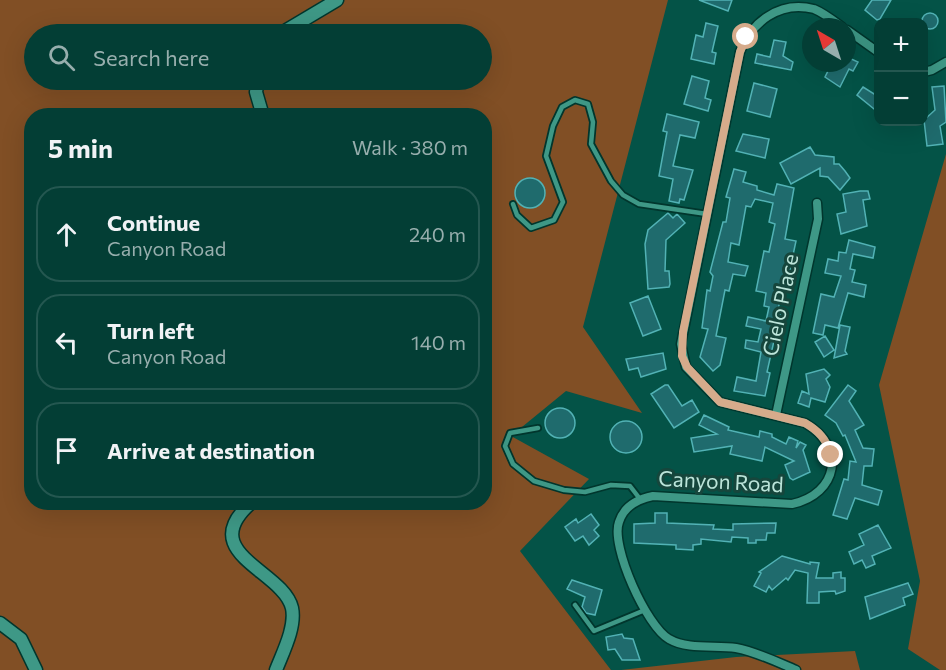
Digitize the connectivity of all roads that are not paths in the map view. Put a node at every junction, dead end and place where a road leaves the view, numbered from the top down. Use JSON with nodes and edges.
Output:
{"nodes":[{"id":1,"x":337,"y":0,"type":"edge"},
{"id":2,"x":803,"y":4,"type":"edge"},
{"id":3,"x":828,"y":18,"type":"edge"},
{"id":4,"x":297,"y":24,"type":"edge"},
{"id":5,"x":856,"y":36,"type":"edge"},
{"id":6,"x":874,"y":49,"type":"edge"},
{"id":7,"x":946,"y":62,"type":"edge"},
{"id":8,"x":928,"y":71,"type":"edge"},
{"id":9,"x":256,"y":90,"type":"edge"},
{"id":10,"x":261,"y":108,"type":"edge"},
{"id":11,"x":817,"y":203,"type":"dead end"},
{"id":12,"x":513,"y":204,"type":"dead end"},
{"id":13,"x":707,"y":214,"type":"junction"},
{"id":14,"x":776,"y":415,"type":"junction"},
{"id":15,"x":538,"y":428,"type":"dead end"},
{"id":16,"x":640,"y":499,"type":"junction"},
{"id":17,"x":244,"y":510,"type":"edge"},
{"id":18,"x":575,"y":604,"type":"dead end"},
{"id":19,"x":645,"y":610,"type":"junction"},
{"id":20,"x":0,"y":623,"type":"edge"},
{"id":21,"x":36,"y":670,"type":"edge"},
{"id":22,"x":276,"y":670,"type":"edge"},
{"id":23,"x":796,"y":670,"type":"edge"}],
"edges":[{"from":1,"to":4,"type":"street"},
{"from":2,"to":3,"type":"street","name":"Canyon Road"},
{"from":2,"to":13,"type":"street","name":"Canyon Road"},
{"from":5,"to":6,"type":"street"},
{"from":7,"to":8,"type":"street"},
{"from":9,"to":10,"type":"street"},
{"from":11,"to":14,"type":"street","name":"Cielo Place"},
{"from":12,"to":13,"type":"lane"},
{"from":13,"to":14,"type":"street","name":"Canyon Road"},
{"from":14,"to":16,"type":"street","name":"Canyon Road"},
{"from":15,"to":16,"type":"lane"},
{"from":16,"to":19,"type":"street","name":"Canyon Road"},
{"from":17,"to":22,"type":"street"},
{"from":18,"to":19,"type":"lane"},
{"from":19,"to":23,"type":"street","name":"Canyon Road"},
{"from":20,"to":21,"type":"street"}]}
